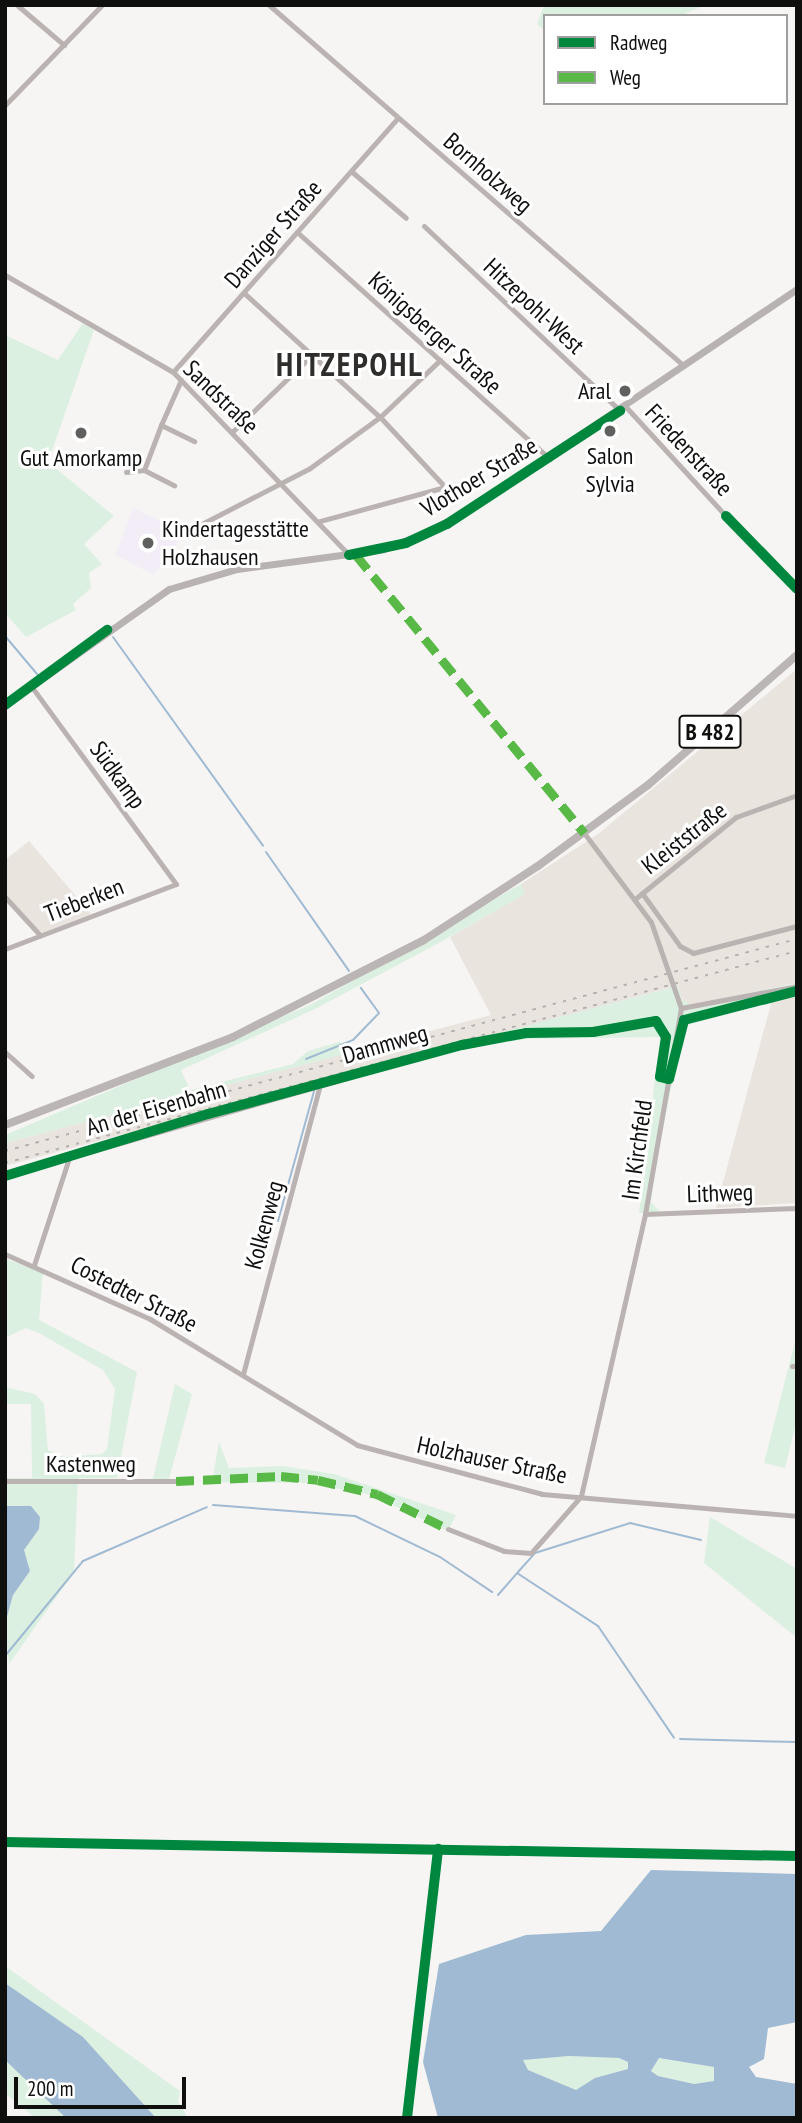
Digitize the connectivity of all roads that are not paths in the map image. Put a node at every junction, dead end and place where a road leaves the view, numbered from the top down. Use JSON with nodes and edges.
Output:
{"nodes":[{"id":1,"x":17,"y":5,"type":"edge"},
{"id":2,"x":102,"y":5,"type":"edge"},
{"id":3,"x":269,"y":5,"type":"edge"},
{"id":4,"x":64,"y":46,"type":"junction"},
{"id":5,"x":5,"y":105,"type":"edge"},
{"id":6,"x":398,"y":117,"type":"junction"},
{"id":7,"x":351,"y":171,"type":"junction"},
{"id":8,"x":406,"y":218,"type":"dead end"},
{"id":9,"x":424,"y":226,"type":"dead end"},
{"id":10,"x":298,"y":232,"type":"junction"},
{"id":11,"x":5,"y":275,"type":"edge"},
{"id":12,"x":797,"y":289,"type":"edge"},
{"id":13,"x":244,"y":293,"type":"junction"},
{"id":14,"x":312,"y":355,"type":"junction"},
{"id":15,"x":440,"y":360,"type":"junction"},
{"id":16,"x":684,"y":367,"type":"junction"},
{"id":17,"x":173,"y":372,"type":"junction"},
{"id":18,"x":181,"y":380,"type":"junction"},
{"id":19,"x":623,"y":409,"type":"junction"},
{"id":20,"x":380,"y":417,"type":"junction"},
{"id":21,"x":161,"y":425,"type":"junction"},
{"id":22,"x":232,"y":432,"type":"junction"},
{"id":23,"x":194,"y":441,"type":"dead end"},
{"id":24,"x":550,"y":459,"type":"junction"},
{"id":25,"x":144,"y":470,"type":"junction"},
{"id":26,"x":126,"y":472,"type":"dead end"},
{"id":27,"x":174,"y":485,"type":"dead end"},
{"id":28,"x":284,"y":485,"type":"junction"},
{"id":29,"x":726,"y":516,"type":"dead end"},
{"id":30,"x":320,"y":521,"type":"junction"},
{"id":31,"x":188,"y":531,"type":"dead end"},
{"id":32,"x":349,"y":555,"type":"junction"},
{"id":33,"x":797,"y":655,"type":"edge"},
{"id":34,"x":32,"y":687,"type":"junction"},
{"id":35,"x":5,"y":705,"type":"edge"},
{"id":36,"x":797,"y":795,"type":"edge"},
{"id":37,"x":584,"y":833,"type":"junction"},
{"id":38,"x":176,"y":884,"type":"joint"},
{"id":39,"x":642,"y":893,"type":"junction"},
{"id":40,"x":5,"y":897,"type":"edge"},
{"id":41,"x":635,"y":899,"type":"junction"},
{"id":42,"x":797,"y":926,"type":"edge"},
{"id":43,"x":40,"y":935,"type":"junction"},
{"id":44,"x":5,"y":949,"type":"edge"},
{"id":45,"x":797,"y":986,"type":"edge"},
{"id":46,"x":681,"y":1008,"type":"junction"},
{"id":47,"x":462,"y":1045,"type":"dead end"},
{"id":48,"x":5,"y":1052,"type":"edge"},
{"id":49,"x":32,"y":1076,"type":"dead end"},
{"id":50,"x":320,"y":1084,"type":"junction"},
{"id":51,"x":5,"y":1125,"type":"edge"},
{"id":52,"x":70,"y":1155,"type":"junction"},
{"id":53,"x":5,"y":1176,"type":"edge"},
{"id":54,"x":797,"y":1208,"type":"edge"},
{"id":55,"x":646,"y":1214,"type":"junction"},
{"id":56,"x":5,"y":1254,"type":"edge"},
{"id":57,"x":34,"y":1265,"type":"junction"},
{"id":58,"x":243,"y":1374,"type":"junction"},
{"id":59,"x":5,"y":1481,"type":"edge"},
{"id":60,"x":176,"y":1481,"type":"dead end"},
{"id":61,"x":582,"y":1496,"type":"junction"},
{"id":62,"x":797,"y":1516,"type":"edge"},
{"id":63,"x":448,"y":1529,"type":"dead end"},
{"id":64,"x":5,"y":1842,"type":"edge"},
{"id":65,"x":438,"y":1849,"type":"junction"},
{"id":66,"x":797,"y":1856,"type":"edge"},
{"id":67,"x":407,"y":2118,"type":"edge"}],
"edges":[{"from":1,"to":4,"type":"street"},
{"from":2,"to":4,"type":"street"},
{"from":3,"to":6,"type":"street","name":"Bornholzweg"},
{"from":4,"to":5,"type":"street"},
{"from":6,"to":7,"type":"street","name":"Danziger Straße"},
{"from":6,"to":16,"type":"street","name":"Bornholzweg"},
{"from":7,"to":8,"type":"street"},
{"from":7,"to":10,"type":"street","name":"Danziger Straße"},
{"from":9,"to":19,"type":"street","name":"Hitzepohl-West"},
{"from":10,"to":13,"type":"street","name":"Danziger Straße"},
{"from":10,"to":15,"type":"street","name":"Königsberger Straße"},
{"from":11,"to":17,"type":"street","name":"Sandstraße"},
{"from":12,"to":16,"type":"street","name":"Vlothoer Straße"},
{"from":13,"to":14,"type":"street"},
{"from":13,"to":17,"type":"street","name":"Danziger Straße"},
{"from":14,"to":20,"type":"street"},
{"from":14,"to":22,"type":"street"},
{"from":15,"to":20,"type":"street"},
{"from":15,"to":24,"type":"street","name":"Königsberger Straße"},
{"from":16,"to":19,"type":"street","name":"Vlothoer Straße"},
{"from":17,"to":18,"type":"street","name":"Sandstraße"},
{"from":18,"to":21,"type":"street"},
{"from":18,"to":22,"type":"street","name":"Sandstraße"},
{"from":19,"to":24,"type":"street","name":"Vlothoer Straße"},
{"from":19,"to":29,"type":"street","name":"Friedenstraße"},
{"from":20,"to":28,"type":"street"},
{"from":20,"to":30,"type":"street"},
{"from":21,"to":23,"type":"street"},
{"from":21,"to":25,"type":"street"},
{"from":22,"to":28,"type":"street","name":"Sandstraße"},
{"from":24,"to":32,"type":"street","name":"Vlothoer Straße"},
{"from":25,"to":26,"type":"street"},
{"from":25,"to":27,"type":"street"},
{"from":28,"to":30,"type":"street","name":"Sandstraße"},
{"from":28,"to":31,"type":"street"},
{"from":30,"to":32,"type":"street","name":"Sandstraße"},
{"from":32,"to":34,"type":"street","name":"Vlothoer Straße"},
{"from":33,"to":37,"type":"main road","number":"B 482"},
{"from":34,"to":35,"type":"street","name":"Vlothoer Straße"},
{"from":34,"to":38,"type":"street","name":"Südkamp"},
{"from":36,"to":39,"type":"street","name":"Kleiststraße"},
{"from":37,"to":41,"type":"street","name":"Im Kirchfeld"},
{"from":37,"to":51,"type":"main road","number":"B 482"},
{"from":38,"to":43,"type":"street","name":"Tieberken"},
{"from":39,"to":41,"type":"street","name":"Kleiststraße"},
{"from":39,"to":42,"type":"street"},
{"from":40,"to":43,"type":"street"},
{"from":41,"to":46,"type":"street","name":"Im Kirchfeld"},
{"from":43,"to":44,"type":"street","name":"Tieberken"},
{"from":45,"to":46,"type":"street"},
{"from":46,"to":55,"type":"street","name":"Im Kirchfeld"},
{"from":47,"to":50,"type":"street","name":"Dammweg"},
{"from":48,"to":49,"type":"street"},
{"from":50,"to":52,"type":"street","name":"An der Eisenbahn"},
{"from":50,"to":58,"type":"street","name":"Kolkenweg"},
{"from":52,"to":53,"type":"street","name":"An der Eisenbahn"},
{"from":52,"to":57,"type":"street"},
{"from":54,"to":55,"type":"street","name":"Lithweg"},
{"from":55,"to":61,"type":"street","name":"Im Kirchfeld"},
{"from":56,"to":57,"type":"street","name":"Costedter Straße"},
{"from":57,"to":58,"type":"street","name":"Costedter Straße"},
{"from":58,"to":61,"type":"street","name":"Holzhauser Straße"},
{"from":59,"to":60,"type":"street","name":"Kastenweg"},
{"from":61,"to":62,"type":"street","name":"Holzhauser Straße"},
{"from":61,"to":63,"type":"street"},
{"from":64,"to":65,"type":"street"},
{"from":65,"to":66,"type":"street"},
{"from":65,"to":67,"type":"street"}]}
